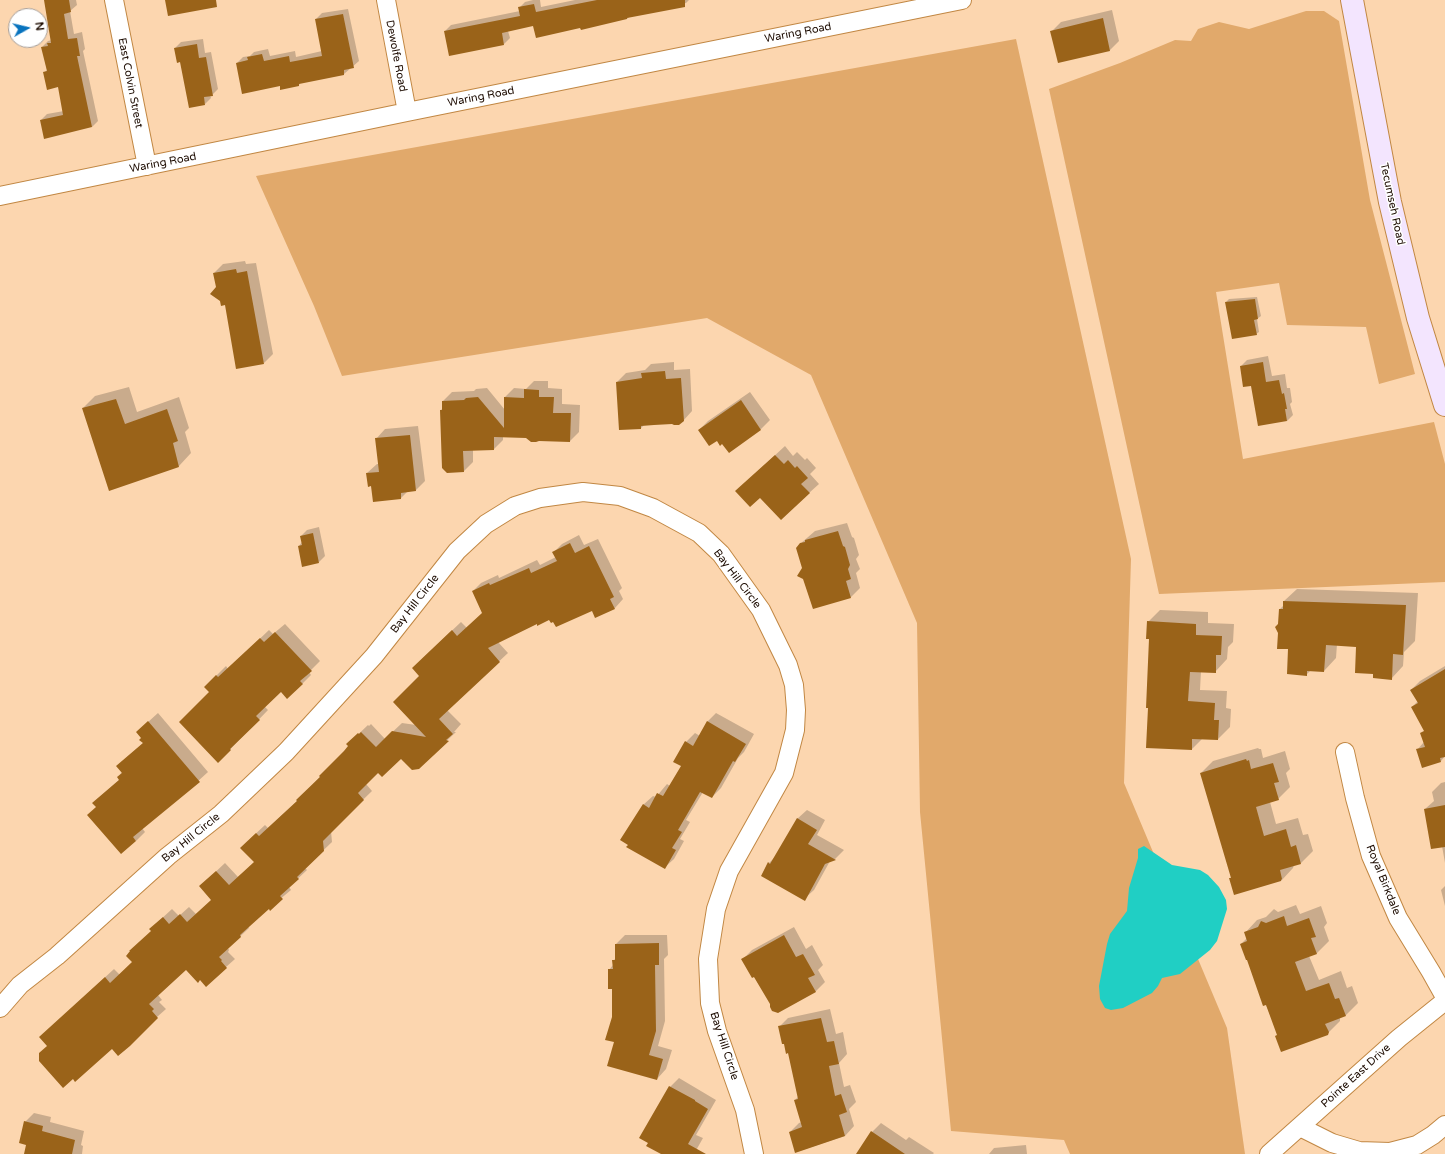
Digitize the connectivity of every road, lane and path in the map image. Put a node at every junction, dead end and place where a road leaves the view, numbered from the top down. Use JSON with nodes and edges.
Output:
{"nodes":[{"id":1,"x":114,"y":0,"type":"edge"},
{"id":2,"x":386,"y":0,"type":"edge"},
{"id":3,"x":962,"y":0,"type":"edge"},
{"id":4,"x":1352,"y":0,"type":"edge"},
{"id":5,"x":407,"y":112,"type":"junction"},
{"id":6,"x":147,"y":166,"type":"junction"},
{"id":7,"x":0,"y":196,"type":"edge"},
{"id":8,"x":1445,"y":405,"type":"edge"},
{"id":9,"x":1345,"y":752,"type":"dead end"},
{"id":10,"x":1445,"y":997,"type":"edge"},
{"id":11,"x":1445,"y":1001,"type":"edge"},
{"id":12,"x":0,"y":1008,"type":"edge"},
{"id":13,"x":1445,"y":1125,"type":"edge"},
{"id":14,"x":1300,"y":1127,"type":"junction"},
{"id":15,"x":754,"y":1154,"type":"edge"},
{"id":16,"x":1269,"y":1154,"type":"edge"}],
"edges":[{"from":1,"to":6,"type":"street","name":"East Colvin Street"},
{"from":2,"to":5,"type":"street","name":"Dewolfe Road"},
{"from":3,"to":5,"type":"street","name":"Waring Road"},
{"from":4,"to":8,"type":"street","name":"Tecumseh Road"},
{"from":5,"to":6,"type":"street","name":"Waring Road"},
{"from":6,"to":7,"type":"street","name":"Waring Road"},
{"from":9,"to":10,"type":"street","name":"Royal Birkdale"},
{"from":11,"to":14,"type":"street","name":"Pointe East Drive"},
{"from":12,"to":15,"type":"street","name":"Bay Hill Circle"},
{"from":13,"to":14,"type":"street"},
{"from":14,"to":16,"type":"street","name":"Pointe East Drive"}]}
